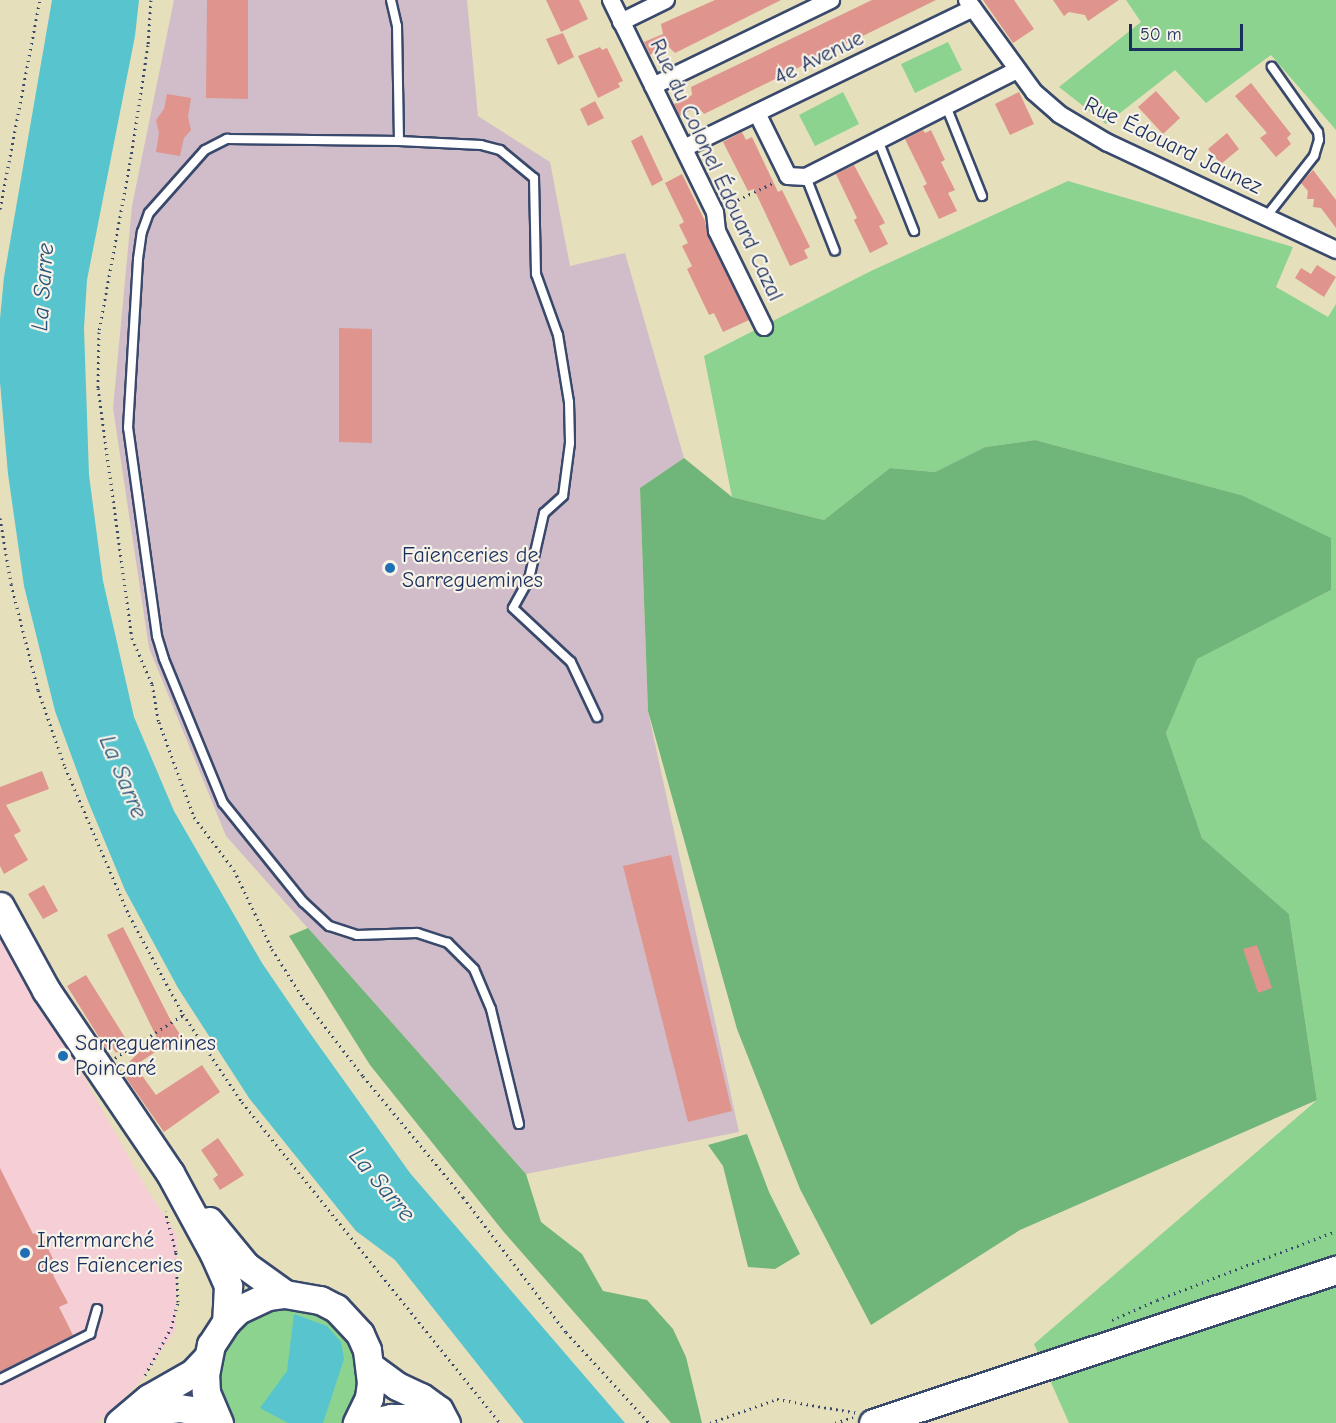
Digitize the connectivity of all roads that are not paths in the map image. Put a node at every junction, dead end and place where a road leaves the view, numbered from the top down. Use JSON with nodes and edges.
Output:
{"nodes":[{"id":1,"x":391,"y":0,"type":"edge"},
{"id":2,"x":611,"y":0,"type":"edge"},
{"id":3,"x":666,"y":0,"type":"edge"},
{"id":4,"x":831,"y":0,"type":"edge"},
{"id":5,"x":970,"y":4,"type":"edge"},
{"id":6,"x":621,"y":22,"type":"junction"},
{"id":7,"x":1272,"y":67,"type":"dead end"},
{"id":8,"x":1017,"y":70,"type":"junction"},
{"id":9,"x":653,"y":86,"type":"junction"},
{"id":10,"x":946,"y":106,"type":"junction"},
{"id":11,"x":757,"y":112,"type":"junction"},
{"id":12,"x":878,"y":140,"type":"junction"},
{"id":13,"x":399,"y":141,"type":"junction"},
{"id":14,"x":684,"y":148,"type":"junction"},
{"id":15,"x":806,"y":177,"type":"junction"},
{"id":16,"x":982,"y":196,"type":"dead end"},
{"id":17,"x":1266,"y":217,"type":"junction"},
{"id":18,"x":914,"y":231,"type":"dead end"},
{"id":19,"x":1336,"y":250,"type":"edge"},
{"id":20,"x":835,"y":251,"type":"dead end"},
{"id":21,"x":764,"y":327,"type":"dead end"},
{"id":22,"x":597,"y":717,"type":"dead end"},
{"id":23,"x":0,"y":906,"type":"edge"},
{"id":24,"x":519,"y":1124,"type":"dead end"},
{"id":25,"x":170,"y":1173,"type":"junction"},
{"id":26,"x":1336,"y":1270,"type":"edge"},
{"id":27,"x":285,"y":1294,"type":"junction"},
{"id":28,"x":97,"y":1309,"type":"dead end"},
{"id":29,"x":226,"y":1322,"type":"junction"},
{"id":30,"x":207,"y":1358,"type":"junction"},
{"id":31,"x":371,"y":1367,"type":"junction"},
{"id":32,"x":0,"y":1379,"type":"edge"},
{"id":33,"x":887,"y":1415,"type":"edge"},
{"id":34,"x":119,"y":1423,"type":"edge"},
{"id":35,"x":136,"y":1423,"type":"edge"},
{"id":36,"x":218,"y":1423,"type":"edge"},
{"id":37,"x":357,"y":1423,"type":"edge"},
{"id":38,"x":369,"y":1423,"type":"edge"},
{"id":39,"x":429,"y":1423,"type":"edge"},
{"id":40,"x":446,"y":1423,"type":"edge"}],
"edges":[{"from":1,"to":13,"type":"lane"},
{"from":2,"to":6,"type":"street","name":"Rue du Colonel Édouard Cazal"},
{"from":3,"to":6,"type":"street"},
{"from":4,"to":9,"type":"street"},
{"from":5,"to":8,"type":"street","name":"Rue Édouard Jaunez"},
{"from":5,"to":11,"type":"street","name":"4e Avenue"},
{"from":6,"to":9,"type":"street","name":"Rue du Colonel Édouard Cazal"},
{"from":7,"to":17,"type":"lane"},
{"from":8,"to":10,"type":"street"},
{"from":8,"to":17,"type":"street","name":"Rue Édouard Jaunez"},
{"from":9,"to":14,"type":"street","name":"Rue du Colonel Édouard Cazal"},
{"from":10,"to":12,"type":"street"},
{"from":10,"to":16,"type":"lane"},
{"from":11,"to":14,"type":"street","name":"4e Avenue"},
{"from":11,"to":15,"type":"street"},
{"from":12,"to":15,"type":"street"},
{"from":12,"to":18,"type":"lane"},
{"from":13,"to":22,"type":"lane"},
{"from":13,"to":24,"type":"lane"},
{"from":14,"to":21,"type":"street","name":"Rue du Colonel Édouard Cazal"},
{"from":15,"to":20,"type":"lane"},
{"from":17,"to":19,"type":"street","name":"Rue Édouard Jaunez"},
{"from":23,"to":25,"type":"main road"},
{"from":25,"to":27,"type":"main road"},
{"from":25,"to":29,"type":"main road"},
{"from":26,"to":33,"type":"main road"},
{"from":27,"to":29,"type":"main road"},
{"from":27,"to":31,"type":"main road"},
{"from":28,"to":32,"type":"lane"},
{"from":29,"to":30,"type":"main road"},
{"from":30,"to":34,"type":"main road"},
{"from":30,"to":36,"type":"main road"},
{"from":31,"to":37,"type":"main road"},
{"from":31,"to":40,"type":"main road"},
{"from":35,"to":36,"type":"main road"},
{"from":38,"to":39,"type":"main road"}]}
